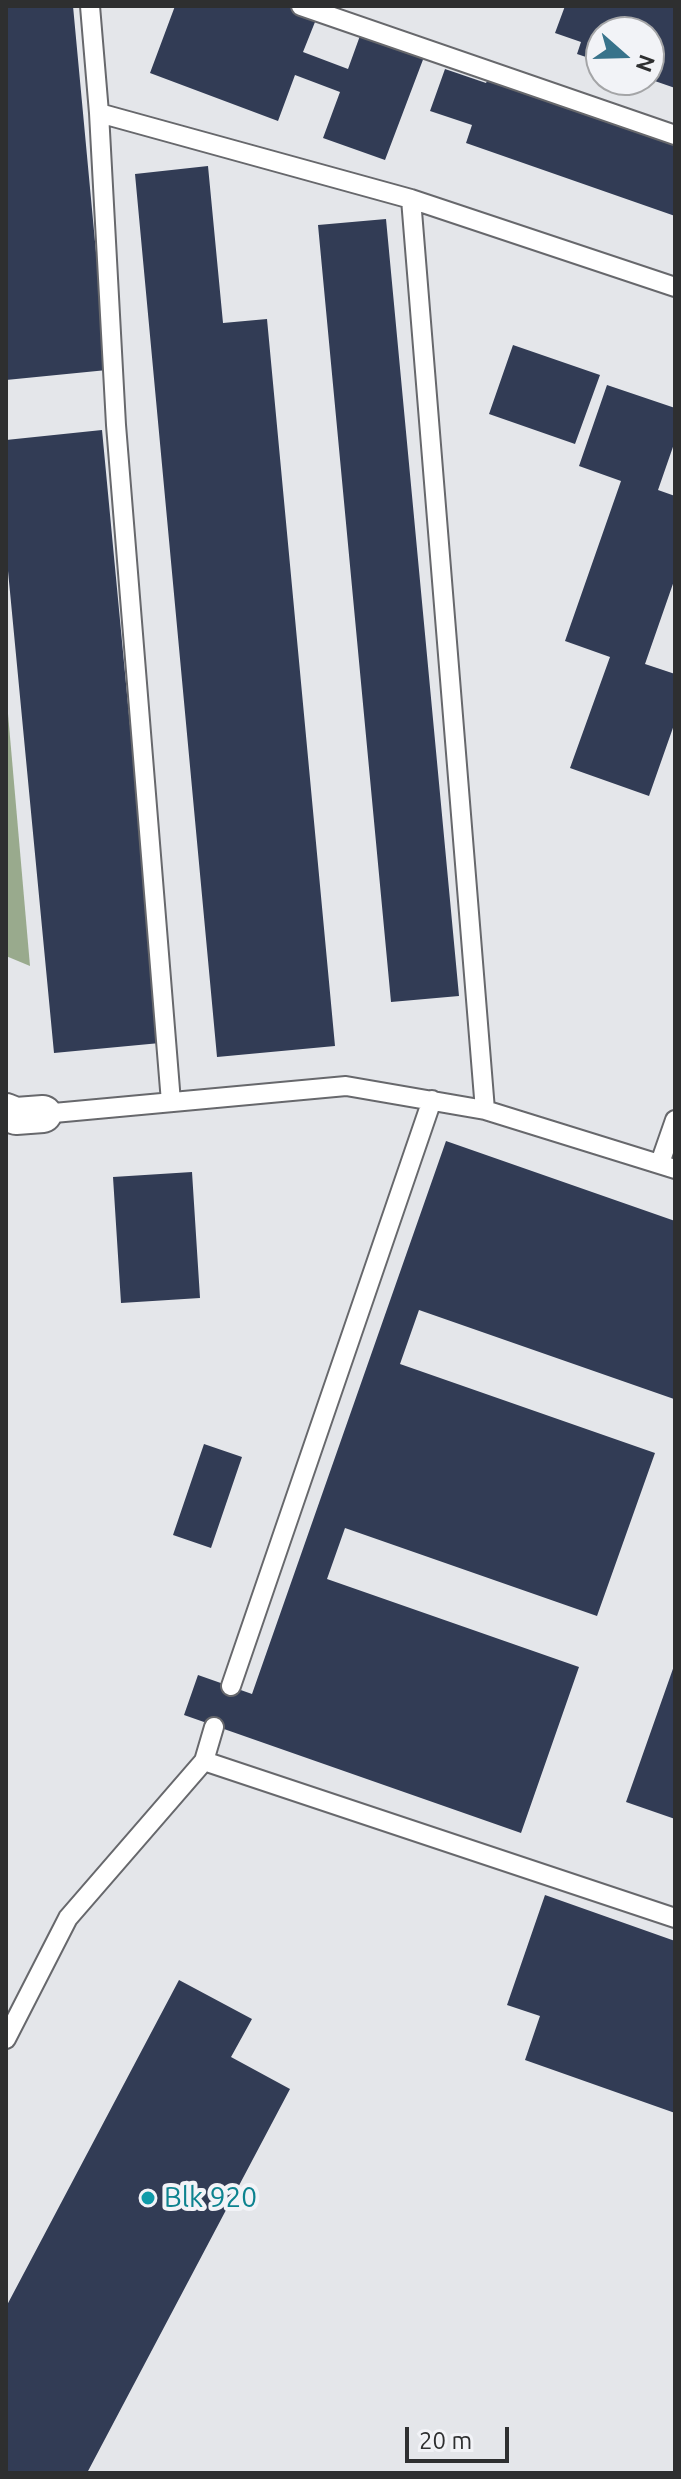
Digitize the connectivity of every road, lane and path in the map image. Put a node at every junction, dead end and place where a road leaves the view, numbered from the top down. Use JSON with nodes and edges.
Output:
{"nodes":[{"id":1,"x":90,"y":6,"type":"edge"},
{"id":2,"x":301,"y":6,"type":"edge"},
{"id":3,"x":99,"y":113,"type":"junction"},
{"id":4,"x":675,"y":135,"type":"edge"},
{"id":5,"x":411,"y":199,"type":"junction"},
{"id":6,"x":675,"y":287,"type":"edge"},
{"id":7,"x":432,"y":1100,"type":"junction"},
{"id":8,"x":171,"y":1102,"type":"junction"},
{"id":9,"x":485,"y":1110,"type":"junction"},
{"id":10,"x":6,"y":1112,"type":"edge"},
{"id":11,"x":43,"y":1114,"type":"joint"},
{"id":12,"x":675,"y":1120,"type":"edge"},
{"id":13,"x":668,"y":1166,"type":"edge"},
{"id":14,"x":231,"y":1686,"type":"dead end"},
{"id":15,"x":214,"y":1727,"type":"dead end"},
{"id":16,"x":204,"y":1761,"type":"junction"},
{"id":17,"x":675,"y":1918,"type":"edge"},
{"id":18,"x":6,"y":2039,"type":"edge"}],
"edges":[{"from":1,"to":3,"type":"lane"},
{"from":2,"to":4,"type":"lane"},
{"from":3,"to":5,"type":"lane"},
{"from":3,"to":8,"type":"lane"},
{"from":5,"to":6,"type":"lane"},
{"from":5,"to":9,"type":"lane"},
{"from":7,"to":8,"type":"lane"},
{"from":7,"to":9,"type":"lane"},
{"from":7,"to":14,"type":"lane"},
{"from":8,"to":11,"type":"lane"},
{"from":9,"to":13,"type":"lane"},
{"from":10,"to":11,"type":"street"},
{"from":12,"to":13,"type":"lane"},
{"from":15,"to":16,"type":"lane"},
{"from":16,"to":17,"type":"lane"},
{"from":16,"to":18,"type":"lane"}]}
